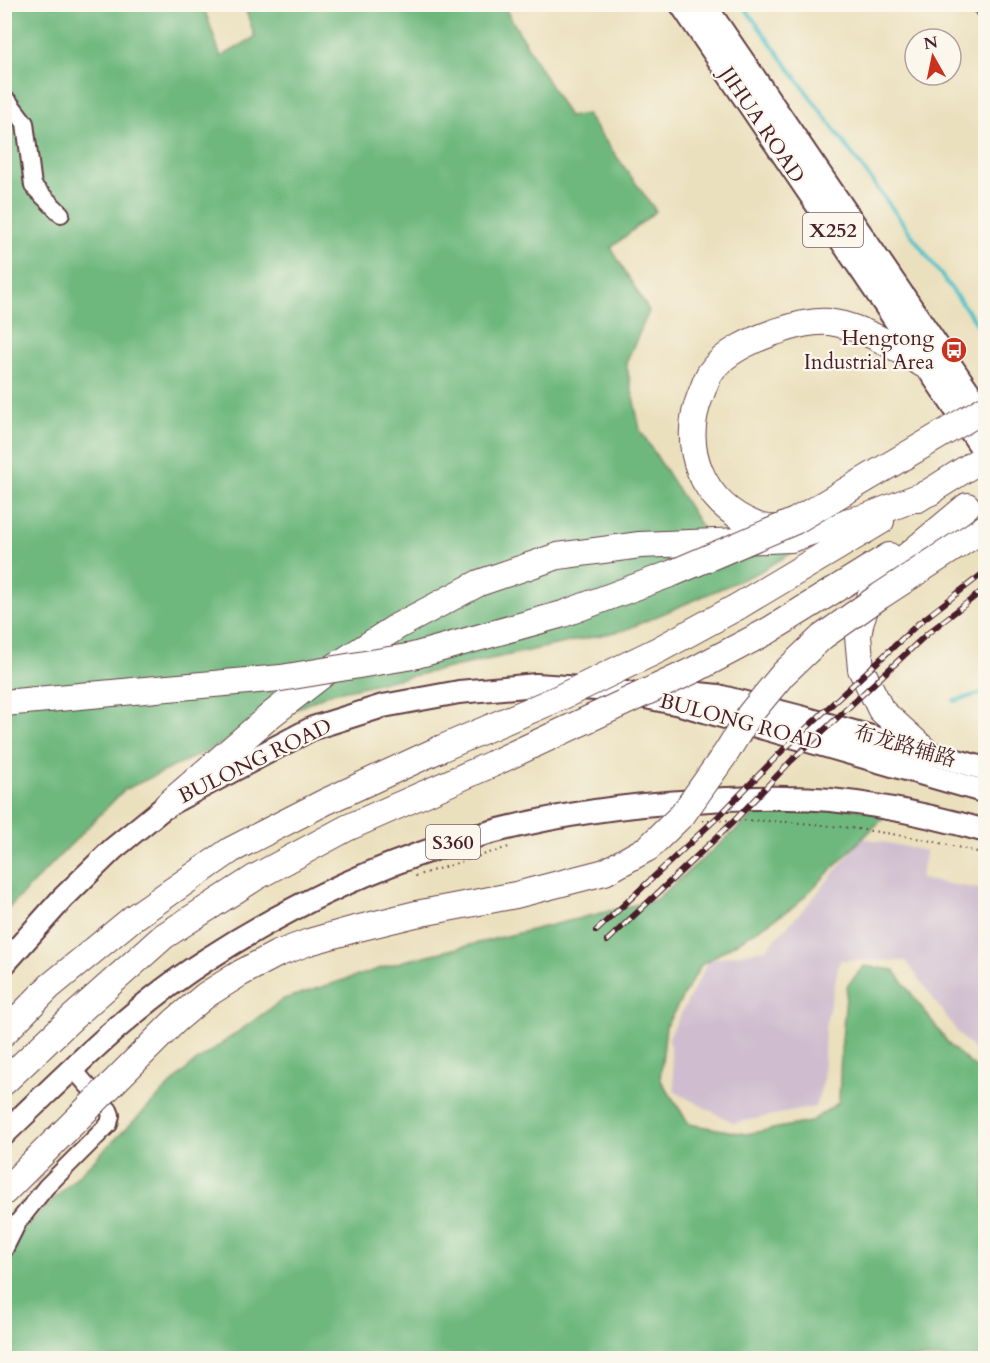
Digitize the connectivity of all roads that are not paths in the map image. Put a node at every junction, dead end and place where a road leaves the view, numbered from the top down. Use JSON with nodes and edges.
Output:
{"nodes":[{"id":1,"x":681,"y":4,"type":"edge"},
{"id":2,"x":704,"y":4,"type":"edge"},
{"id":3,"x":980,"y":4,"type":"edge"},
{"id":4,"x":986,"y":12,"type":"edge"},
{"id":5,"x":4,"y":101,"type":"edge"},
{"id":6,"x":61,"y":214,"type":"dead end"},
{"id":7,"x":924,"y":365,"type":"junction"},
{"id":8,"x":986,"y":408,"type":"edge"},
{"id":9,"x":986,"y":417,"type":"edge"},
{"id":10,"x":986,"y":455,"type":"edge"},
{"id":11,"x":931,"y":492,"type":"junction"},
{"id":12,"x":976,"y":501,"type":"edge"},
{"id":13,"x":828,"y":526,"type":"junction"},
{"id":14,"x":986,"y":527,"type":"edge"},
{"id":15,"x":611,"y":690,"type":"junction"},
{"id":16,"x":4,"y":703,"type":"edge"},
{"id":17,"x":927,"y":752,"type":"junction"},
{"id":18,"x":986,"y":769,"type":"edge"},
{"id":19,"x":986,"y":792,"type":"edge"},
{"id":20,"x":167,"y":805,"type":"junction"},
{"id":21,"x":986,"y":831,"type":"edge"},
{"id":22,"x":4,"y":964,"type":"edge"},
{"id":23,"x":4,"y":1033,"type":"edge"},
{"id":24,"x":73,"y":1069,"type":"junction"},
{"id":25,"x":4,"y":1082,"type":"edge"},
{"id":26,"x":4,"y":1134,"type":"edge"},
{"id":27,"x":4,"y":1191,"type":"edge"},
{"id":28,"x":4,"y":1250,"type":"edge"}],
"edges":[{"from":1,"to":7,"type":"main road","name":"JIHUA ROAD","number":"X252"},
{"from":2,"to":9,"type":"main road","name":"JIHUA ROAD","number":"X252"},
{"from":3,"to":4,"type":"street"},
{"from":5,"to":6,"type":"street"},
{"from":7,"to":10,"type":"main road","name":"JIHUA ROAD","number":"X252"},
{"from":7,"to":13,"type":"highway"},
{"from":8,"to":16,"type":"highway","bridge":true},
{"from":10,"to":11,"type":"highway"},
{"from":11,"to":13,"type":"highway"},
{"from":11,"to":23,"type":"highway","bridge":true},
{"from":12,"to":17,"type":"highway"},
{"from":12,"to":25,"type":"highway","bridge":true},
{"from":13,"to":20,"type":"highway"},
{"from":14,"to":27,"type":"highway","bridge":true},
{"from":15,"to":17,"type":"main road","name":"布龙路辅路"},
{"from":15,"to":19,"type":"main road","name":"BULONG ROAD"},
{"from":15,"to":20,"type":"main road","name":"BULONG ROAD"},
{"from":17,"to":18,"type":"main road","name":"布龙路辅路"},
{"from":20,"to":22,"type":"main road","name":"BULONG ROAD"},
{"from":21,"to":24,"type":"main road","number":"S360"},
{"from":24,"to":26,"type":"main road","number":"S360"},
{"from":24,"to":28,"type":"street"}]}
